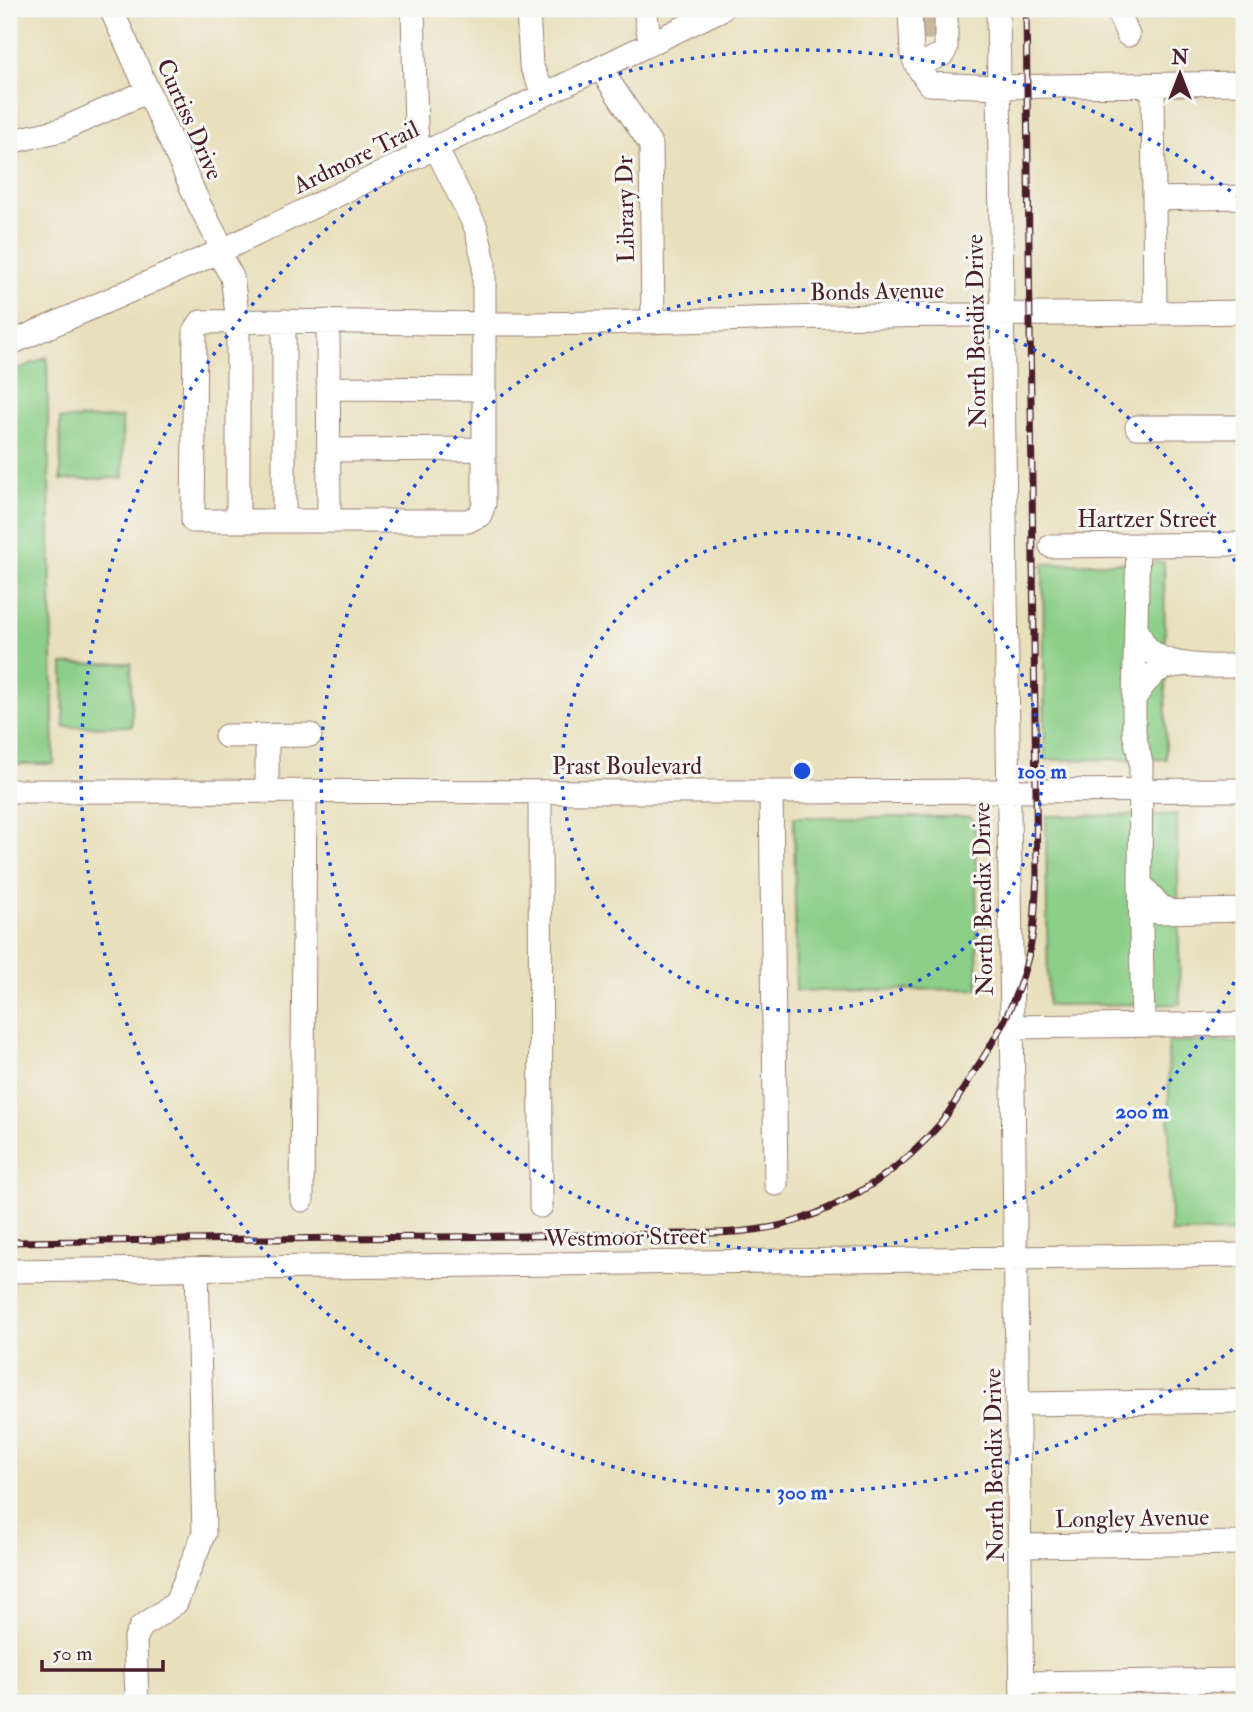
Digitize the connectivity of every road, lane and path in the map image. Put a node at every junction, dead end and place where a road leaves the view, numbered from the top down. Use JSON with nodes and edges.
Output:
{"nodes":[{"id":1,"x":111,"y":9,"type":"edge"},
{"id":2,"x":413,"y":9,"type":"edge"},
{"id":3,"x":528,"y":9,"type":"edge"},
{"id":4,"x":645,"y":9,"type":"edge"},
{"id":5,"x":722,"y":9,"type":"edge"},
{"id":6,"x":998,"y":9,"type":"edge"},
{"id":7,"x":1117,"y":9,"type":"edge"},
{"id":8,"x":928,"y":21,"type":"edge"},
{"id":9,"x":1128,"y":35,"type":"dead end"},
{"id":10,"x":650,"y":43,"type":"junction"},
{"id":11,"x":917,"y":66,"type":"junction"},
{"id":12,"x":600,"y":68,"type":"junction"},
{"id":13,"x":1244,"y":83,"type":"edge"},
{"id":14,"x":1153,"y":85,"type":"junction"},
{"id":15,"x":999,"y":87,"type":"junction"},
{"id":16,"x":148,"y":91,"type":"junction"},
{"id":17,"x":544,"y":95,"type":"junction"},
{"id":18,"x":9,"y":142,"type":"edge"},
{"id":19,"x":427,"y":152,"type":"junction"},
{"id":20,"x":1244,"y":197,"type":"edge"},
{"id":21,"x":1154,"y":199,"type":"junction"},
{"id":22,"x":221,"y":251,"type":"junction"},
{"id":23,"x":1244,"y":312,"type":"edge"},
{"id":24,"x":1155,"y":313,"type":"junction"},
{"id":25,"x":1002,"y":315,"type":"junction"},
{"id":26,"x":238,"y":321,"type":"junction"},
{"id":27,"x":284,"y":321,"type":"junction"},
{"id":28,"x":328,"y":321,"type":"junction"},
{"id":29,"x":484,"y":322,"type":"junction"},
{"id":30,"x":653,"y":322,"type":"junction"},
{"id":31,"x":9,"y":344,"type":"edge"},
{"id":32,"x":328,"y":388,"type":"junction"},
{"id":33,"x":484,"y":389,"type":"junction"},
{"id":34,"x":1137,"y":427,"type":"dead end"},
{"id":35,"x":1244,"y":427,"type":"edge"},
{"id":36,"x":484,"y":449,"type":"junction"},
{"id":37,"x":329,"y":450,"type":"junction"},
{"id":38,"x":238,"y":521,"type":"junction"},
{"id":39,"x":284,"y":521,"type":"junction"},
{"id":40,"x":329,"y":521,"type":"junction"},
{"id":41,"x":1244,"y":544,"type":"edge"},
{"id":42,"x":1138,"y":545,"type":"junction"},
{"id":43,"x":1051,"y":546,"type":"dead end"},
{"id":44,"x":1137,"y":629,"type":"junction"},
{"id":45,"x":1188,"y":664,"type":"junction"},
{"id":46,"x":1244,"y":665,"type":"edge"},
{"id":47,"x":1134,"y":699,"type":"junction"},
{"id":48,"x":310,"y":735,"type":"dead end"},
{"id":49,"x":226,"y":736,"type":"dead end"},
{"id":50,"x":267,"y":736,"type":"junction"},
{"id":51,"x":1141,"y":790,"type":"junction"},
{"id":52,"x":1244,"y":790,"type":"edge"},
{"id":53,"x":9,"y":791,"type":"edge"},
{"id":54,"x":1007,"y":791,"type":"junction"},
{"id":55,"x":267,"y":792,"type":"junction"},
{"id":56,"x":305,"y":792,"type":"junction"},
{"id":57,"x":540,"y":792,"type":"junction"},
{"id":58,"x":771,"y":792,"type":"junction"},
{"id":59,"x":1140,"y":883,"type":"junction"},
{"id":60,"x":1244,"y":910,"type":"edge"},
{"id":61,"x":1170,"y":911,"type":"junction"},
{"id":62,"x":1140,"y":931,"type":"junction"},
{"id":63,"x":1244,"y":1024,"type":"edge"},
{"id":64,"x":1143,"y":1025,"type":"junction"},
{"id":65,"x":1012,"y":1027,"type":"junction"},
{"id":66,"x":776,"y":1184,"type":"dead end"},
{"id":67,"x":302,"y":1200,"type":"dead end"},
{"id":68,"x":541,"y":1206,"type":"dead end"},
{"id":69,"x":1244,"y":1255,"type":"edge"},
{"id":70,"x":1017,"y":1258,"type":"junction"},
{"id":71,"x":197,"y":1269,"type":"junction"},
{"id":72,"x":9,"y":1271,"type":"edge"},
{"id":73,"x":1244,"y":1401,"type":"edge"},
{"id":74,"x":1019,"y":1404,"type":"junction"},
{"id":75,"x":1244,"y":1543,"type":"edge"},
{"id":76,"x":1021,"y":1546,"type":"junction"},
{"id":77,"x":1244,"y":1680,"type":"edge"},
{"id":78,"x":1022,"y":1693,"type":"edge"},
{"id":79,"x":137,"y":1703,"type":"edge"}],
"edges":[{"from":1,"to":16,"type":"street","name":"Curtiss Drive"},
{"from":2,"to":19,"type":"street"},
{"from":3,"to":17,"type":"street"},
{"from":4,"to":10,"type":"street"},
{"from":5,"to":10,"type":"street","name":"Ardmore Trail"},
{"from":6,"to":15,"type":"street","name":"North Bendix Drive"},
{"from":7,"to":9,"type":"street"},
{"from":8,"to":11,"type":"street"},
{"from":8,"to":11,"type":"street"},
{"from":10,"to":12,"type":"street","name":"Ardmore Trail"},
{"from":11,"to":15,"type":"street"},
{"from":12,"to":17,"type":"street","name":"Ardmore Trail"},
{"from":12,"to":30,"type":"street","name":"Library Dr"},
{"from":13,"to":14,"type":"street"},
{"from":14,"to":15,"type":"street"},
{"from":14,"to":21,"type":"street"},
{"from":15,"to":25,"type":"street","name":"North Bendix Drive"},
{"from":16,"to":18,"type":"street"},
{"from":16,"to":22,"type":"street","name":"Curtiss Drive"},
{"from":17,"to":19,"type":"street","name":"Ardmore Trail"},
{"from":19,"to":22,"type":"street","name":"Ardmore Trail"},
{"from":19,"to":29,"type":"street"},
{"from":20,"to":21,"type":"street"},
{"from":21,"to":24,"type":"street"},
{"from":22,"to":26,"type":"street","name":"Curtiss Drive"},
{"from":22,"to":31,"type":"street","name":"Ardmore Trail"},
{"from":23,"to":24,"type":"street","name":"Bonds Avenue"},
{"from":24,"to":25,"type":"street","name":"Bonds Avenue"},
{"from":25,"to":30,"type":"street","name":"Bonds Avenue"},
{"from":25,"to":54,"type":"street","name":"North Bendix Drive"},
{"from":26,"to":27,"type":"street","name":"Bonds Avenue"},
{"from":26,"to":38,"type":"street","name":"Curtiss Drive"},
{"from":26,"to":38,"type":"street","name":"Bonds Avenue"},
{"from":27,"to":28,"type":"street","name":"Bonds Avenue"},
{"from":27,"to":39,"type":"street"},
{"from":28,"to":29,"type":"street","name":"Bonds Avenue"},
{"from":28,"to":32,"type":"street"},
{"from":29,"to":30,"type":"street","name":"Bonds Avenue"},
{"from":29,"to":33,"type":"street"},
{"from":32,"to":33,"type":"street"},
{"from":32,"to":37,"type":"street"},
{"from":33,"to":36,"type":"street"},
{"from":34,"to":35,"type":"street"},
{"from":36,"to":37,"type":"street"},
{"from":36,"to":40,"type":"street"},
{"from":37,"to":40,"type":"street"},
{"from":38,"to":39,"type":"street"},
{"from":39,"to":40,"type":"street"},
{"from":41,"to":42,"type":"street","name":"Hartzer Street"},
{"from":42,"to":43,"type":"street","name":"Hartzer Street"},
{"from":42,"to":44,"type":"street"},
{"from":44,"to":45,"type":"street"},
{"from":44,"to":47,"type":"street"},
{"from":45,"to":46,"type":"street"},
{"from":45,"to":47,"type":"street"},
{"from":47,"to":51,"type":"street"},
{"from":48,"to":50,"type":"street"},
{"from":49,"to":50,"type":"street"},
{"from":50,"to":55,"type":"street"},
{"from":51,"to":52,"type":"street","name":"Prast Boulevard"},
{"from":51,"to":54,"type":"street","name":"Prast Boulevard"},
{"from":51,"to":59,"type":"street"},
{"from":53,"to":55,"type":"street","name":"Prast Boulevard"},
{"from":54,"to":58,"type":"street","name":"Prast Boulevard"},
{"from":54,"to":65,"type":"street","name":"North Bendix Drive"},
{"from":55,"to":56,"type":"street","name":"Prast Boulevard"},
{"from":56,"to":57,"type":"street","name":"Prast Boulevard"},
{"from":56,"to":67,"type":"street"},
{"from":57,"to":58,"type":"street","name":"Prast Boulevard"},
{"from":57,"to":68,"type":"street"},
{"from":58,"to":66,"type":"street"},
{"from":59,"to":61,"type":"street"},
{"from":59,"to":62,"type":"street"},
{"from":60,"to":61,"type":"street"},
{"from":61,"to":62,"type":"street"},
{"from":62,"to":64,"type":"street"},
{"from":63,"to":64,"type":"street"},
{"from":64,"to":65,"type":"street"},
{"from":65,"to":70,"type":"street","name":"North Bendix Drive"},
{"from":69,"to":70,"type":"street","name":"Westmoor Street"},
{"from":70,"to":71,"type":"street","name":"Westmoor Street"},
{"from":70,"to":74,"type":"street","name":"North Bendix Drive"},
{"from":71,"to":72,"type":"street","name":"Westmoor Street"},
{"from":71,"to":79,"type":"street"},
{"from":73,"to":74,"type":"street"},
{"from":74,"to":76,"type":"street","name":"North Bendix Drive"},
{"from":75,"to":76,"type":"street","name":"Longley Avenue"},
{"from":76,"to":78,"type":"street","name":"North Bendix Drive"},
{"from":77,"to":78,"type":"street"}]}
